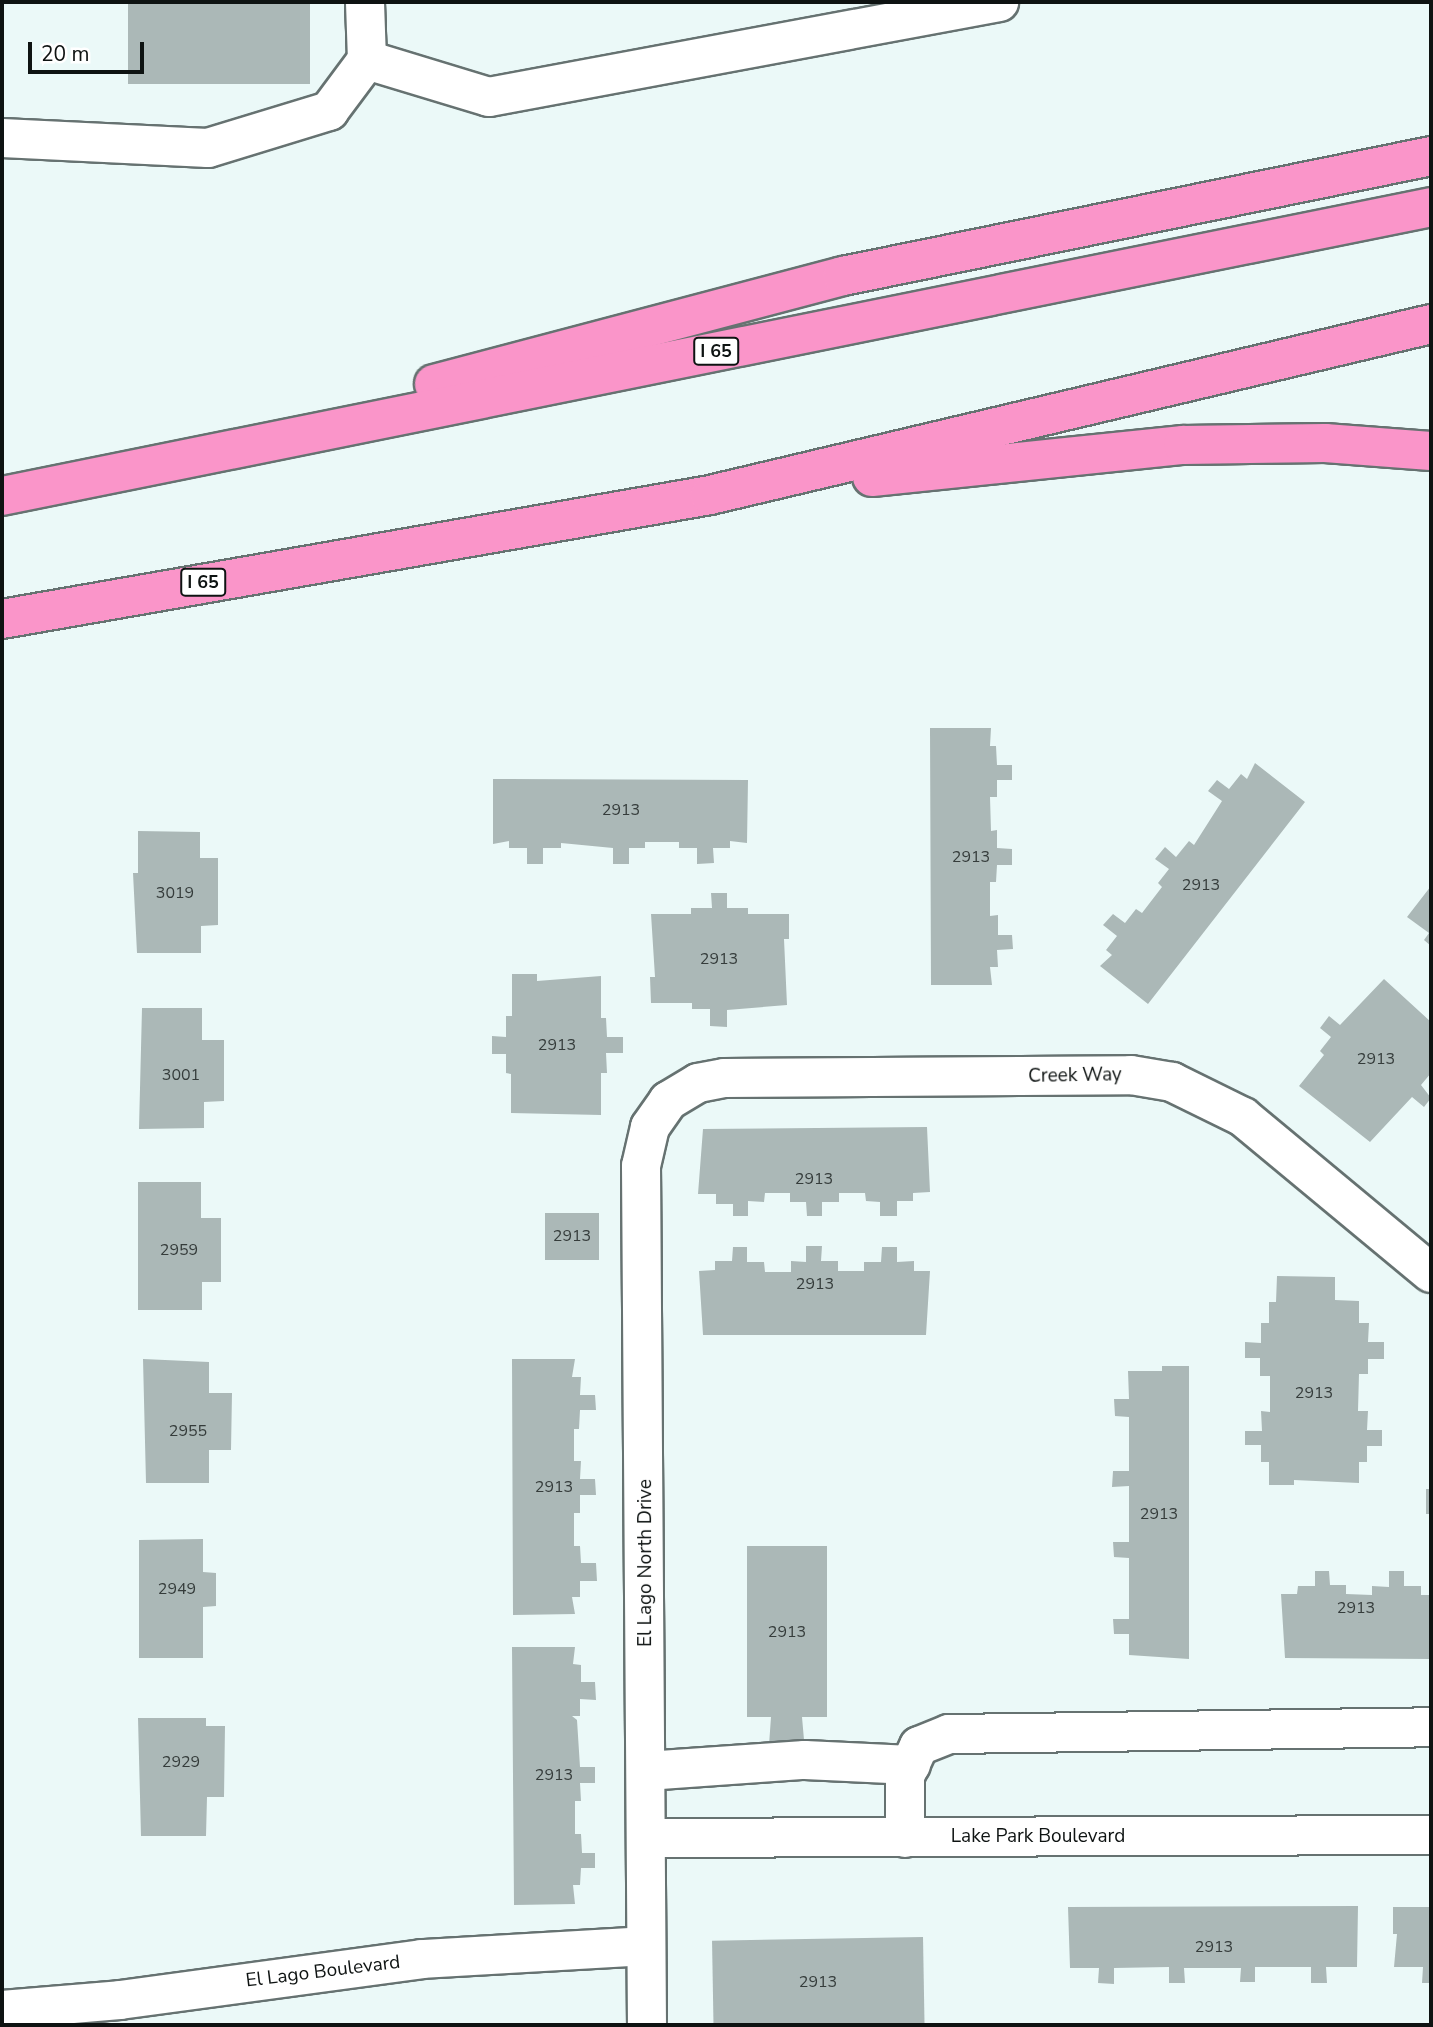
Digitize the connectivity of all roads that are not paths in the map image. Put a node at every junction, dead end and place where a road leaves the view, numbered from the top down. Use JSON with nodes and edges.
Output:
{"nodes":[{"id":1,"x":365,"y":2,"type":"edge"},
{"id":2,"x":999,"y":2,"type":"edge"},
{"id":3,"x":367,"y":60,"type":"junction"},
{"id":4,"x":2,"y":138,"type":"edge"},
{"id":5,"x":1431,"y":156,"type":"edge"},
{"id":6,"x":1431,"y":207,"type":"edge"},
{"id":7,"x":1431,"y":324,"type":"edge"},
{"id":8,"x":1431,"y":451,"type":"edge"},
{"id":9,"x":44,"y":486,"type":"junction"},
{"id":10,"x":710,"y":495,"type":"junction"},
{"id":11,"x":2,"y":496,"type":"edge"},
{"id":12,"x":2,"y":619,"type":"edge"},
{"id":13,"x":662,"y":1107,"type":"joint"},
{"id":14,"x":1431,"y":1273,"type":"edge"},
{"id":15,"x":1431,"y":1727,"type":"edge"},
{"id":16,"x":911,"y":1765,"type":"junction"},
{"id":17,"x":646,"y":1771,"type":"junction"},
{"id":18,"x":1431,"y":1835,"type":"edge"},
{"id":19,"x":646,"y":1838,"type":"junction"},
{"id":20,"x":905,"y":1838,"type":"junction"},
{"id":21,"x":646,"y":1946,"type":"junction"},
{"id":22,"x":2,"y":2010,"type":"edge"},
{"id":23,"x":647,"y":2025,"type":"edge"}],
"edges":[{"from":1,"to":3,"type":"street"},
{"from":2,"to":3,"type":"street"},
{"from":3,"to":4,"type":"street"},
{"from":5,"to":9,"type":"highway"},
{"from":6,"to":9,"type":"highway","number":"I 65"},
{"from":7,"to":10,"type":"highway","number":"I 65"},
{"from":8,"to":10,"type":"highway"},
{"from":9,"to":11,"type":"highway","number":"I 65"},
{"from":10,"to":12,"type":"highway","number":"I 65"},
{"from":13,"to":14,"type":"street","name":"Creek Way"},
{"from":13,"to":17,"type":"street","name":"El Lago North Drive"},
{"from":15,"to":16,"type":"street"},
{"from":16,"to":17,"type":"street"},
{"from":16,"to":20,"type":"street"},
{"from":17,"to":19,"type":"street","name":"El Lago North Drive"},
{"from":18,"to":20,"type":"street","name":"Lake Park Boulevard"},
{"from":19,"to":20,"type":"street","name":"Lake Park Boulevard"},
{"from":19,"to":21,"type":"street","name":"El Lago North Drive"},
{"from":21,"to":22,"type":"street","name":"El Lago Boulevard"},
{"from":21,"to":23,"type":"street","name":"El Lago North Drive"}]}
